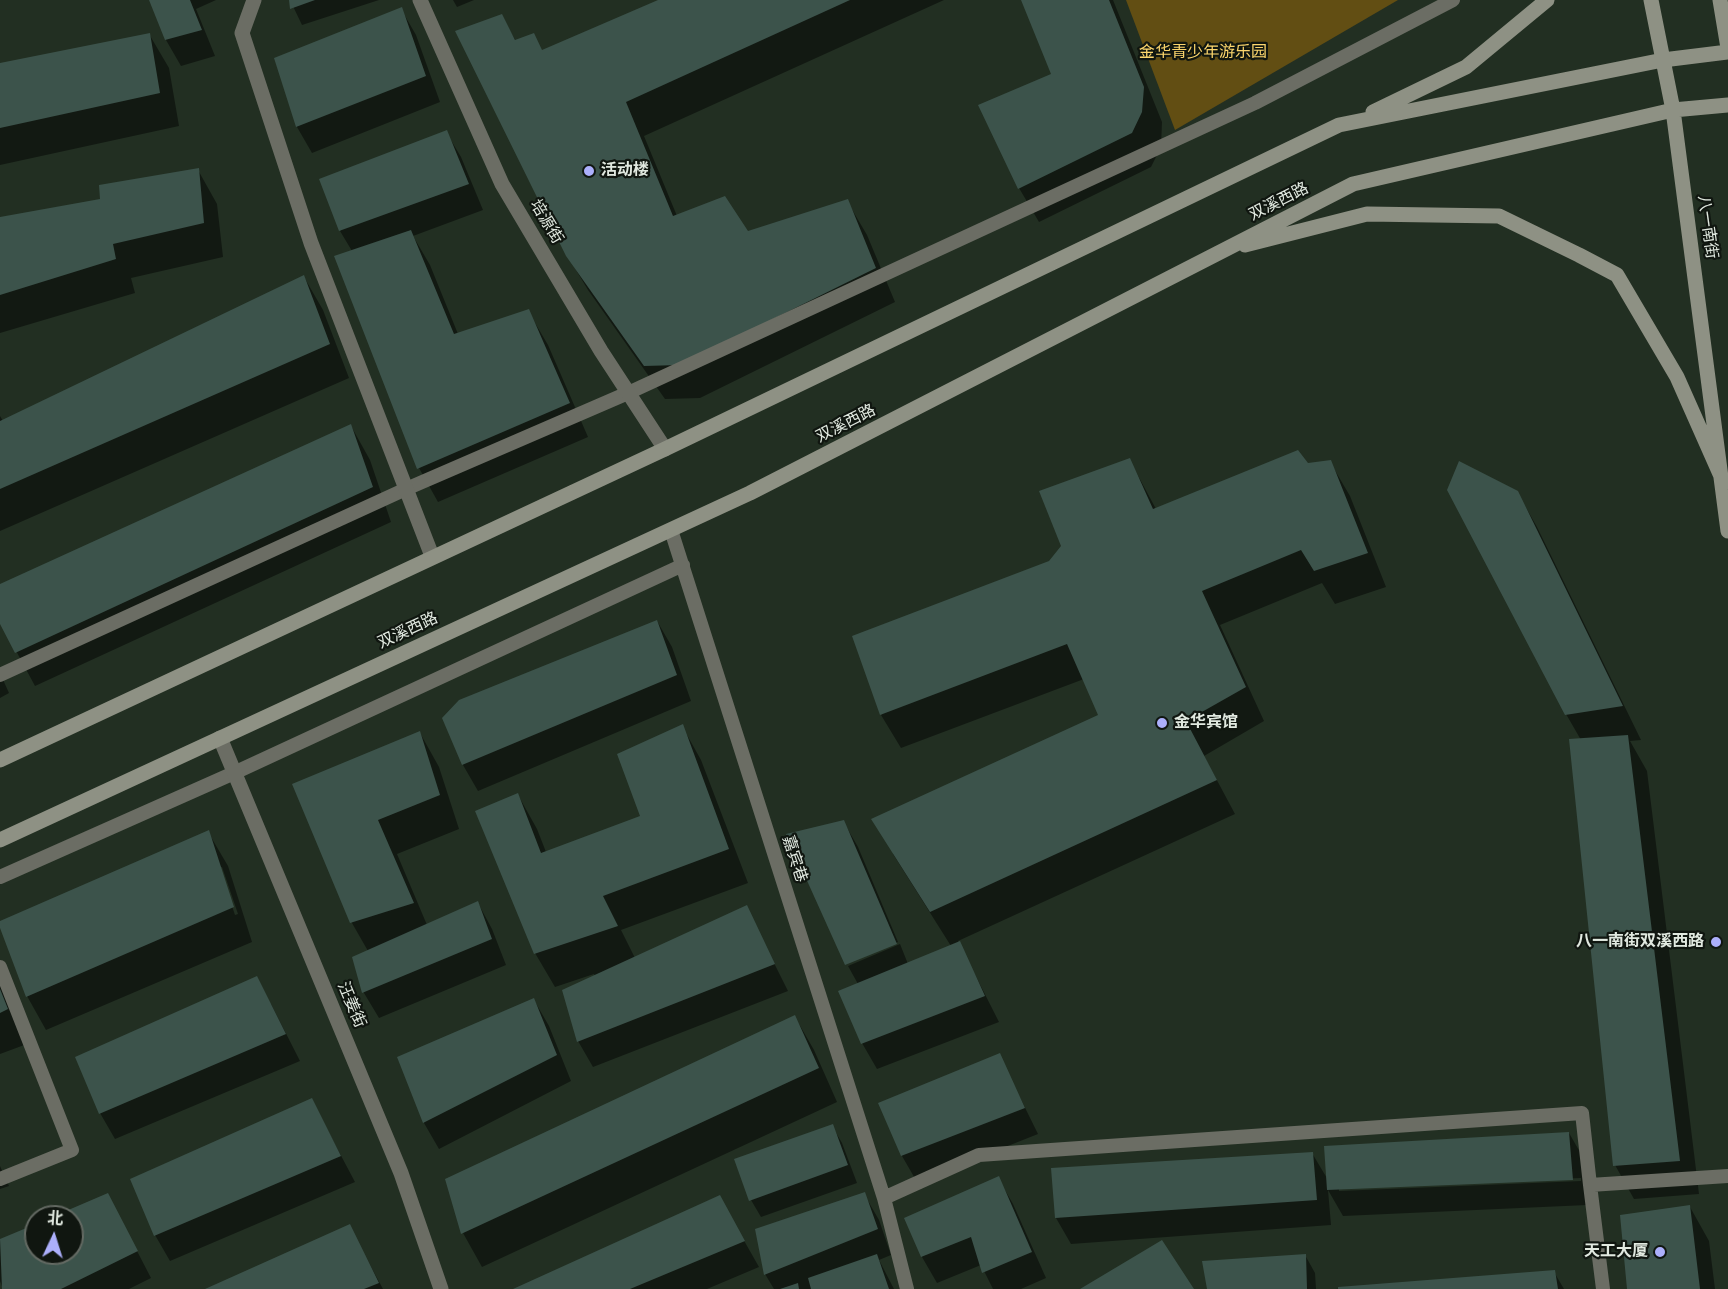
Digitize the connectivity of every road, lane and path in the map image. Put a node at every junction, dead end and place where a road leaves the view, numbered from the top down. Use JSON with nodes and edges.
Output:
{"nodes":[{"id":1,"x":254,"y":0,"type":"edge"},
{"id":2,"x":420,"y":0,"type":"edge"},
{"id":3,"x":1453,"y":0,"type":"edge"},
{"id":4,"x":1547,"y":0,"type":"edge"},
{"id":5,"x":1651,"y":0,"type":"edge"},
{"id":6,"x":1720,"y":0,"type":"edge"},
{"id":7,"x":1728,"y":50,"type":"edge"},
{"id":8,"x":1663,"y":60,"type":"junction"},
{"id":9,"x":1728,"y":105,"type":"edge"},
{"id":10,"x":1673,"y":110,"type":"junction"},
{"id":11,"x":1351,"y":122,"type":"junction"},
{"id":12,"x":1219,"y":252,"type":"junction"},
{"id":13,"x":628,"y":393,"type":"junction"},
{"id":14,"x":665,"y":448,"type":"junction"},
{"id":15,"x":1724,"y":483,"type":"junction"},
{"id":16,"x":406,"y":489,"type":"junction"},
{"id":17,"x":671,"y":530,"type":"junction"},
{"id":18,"x":1728,"y":531,"type":"edge"},
{"id":19,"x":432,"y":556,"type":"junction"},
{"id":20,"x":683,"y":566,"type":"junction"},
{"id":21,"x":0,"y":675,"type":"edge"},
{"id":22,"x":220,"y":738,"type":"junction"},
{"id":23,"x":0,"y":760,"type":"edge"},
{"id":24,"x":234,"y":773,"type":"junction"},
{"id":25,"x":0,"y":840,"type":"edge"},
{"id":26,"x":0,"y":877,"type":"edge"},
{"id":27,"x":0,"y":967,"type":"edge"},
{"id":28,"x":1728,"y":1176,"type":"edge"},
{"id":29,"x":0,"y":1179,"type":"edge"},
{"id":30,"x":1590,"y":1185,"type":"junction"},
{"id":31,"x":884,"y":1198,"type":"junction"},
{"id":32,"x":441,"y":1289,"type":"edge"},
{"id":33,"x":907,"y":1289,"type":"edge"},
{"id":34,"x":1603,"y":1289,"type":"edge"}],
"edges":[{"from":1,"to":16,"type":"street"},
{"from":2,"to":13,"type":"street","name":"培源街"},
{"from":3,"to":13,"type":"lane"},
{"from":4,"to":11,"type":"main road"},
{"from":5,"to":8,"type":"main road","name":"八一南街"},
{"from":6,"to":7,"type":"main road"},
{"from":7,"to":8,"type":"main road"},
{"from":8,"to":10,"type":"main road","name":"八一南街"},
{"from":8,"to":11,"type":"main road"},
{"from":9,"to":10,"type":"main road","name":"双溪西路"},
{"from":10,"to":12,"type":"main road","name":"双溪西路"},
{"from":10,"to":15,"type":"main road","name":"八一南街"},
{"from":11,"to":14,"type":"main road"},
{"from":12,"to":15,"type":"main road"},
{"from":12,"to":17,"type":"main road","name":"双溪西路"},
{"from":13,"to":14,"type":"street","name":"培源街"},
{"from":13,"to":16,"type":"lane"},
{"from":14,"to":19,"type":"main road"},
{"from":15,"to":18,"type":"main road","name":"八一南街"},
{"from":16,"to":19,"type":"street"},
{"from":16,"to":21,"type":"lane"},
{"from":17,"to":20,"type":"lane","name":"嘉宾巷"},
{"from":17,"to":22,"type":"main road","name":"双溪西路"},
{"from":19,"to":23,"type":"main road"},
{"from":20,"to":24,"type":"lane"},
{"from":20,"to":31,"type":"lane","name":"嘉宾巷"},
{"from":22,"to":24,"type":"street","name":"汪姜街"},
{"from":22,"to":25,"type":"main road","name":"双溪西路"},
{"from":24,"to":26,"type":"lane"},
{"from":24,"to":32,"type":"street","name":"汪姜街"},
{"from":27,"to":29,"type":"lane"},
{"from":28,"to":30,"type":"lane"},
{"from":30,"to":31,"type":"lane"},
{"from":30,"to":34,"type":"lane"},
{"from":31,"to":33,"type":"lane","name":"嘉宾巷"}]}
